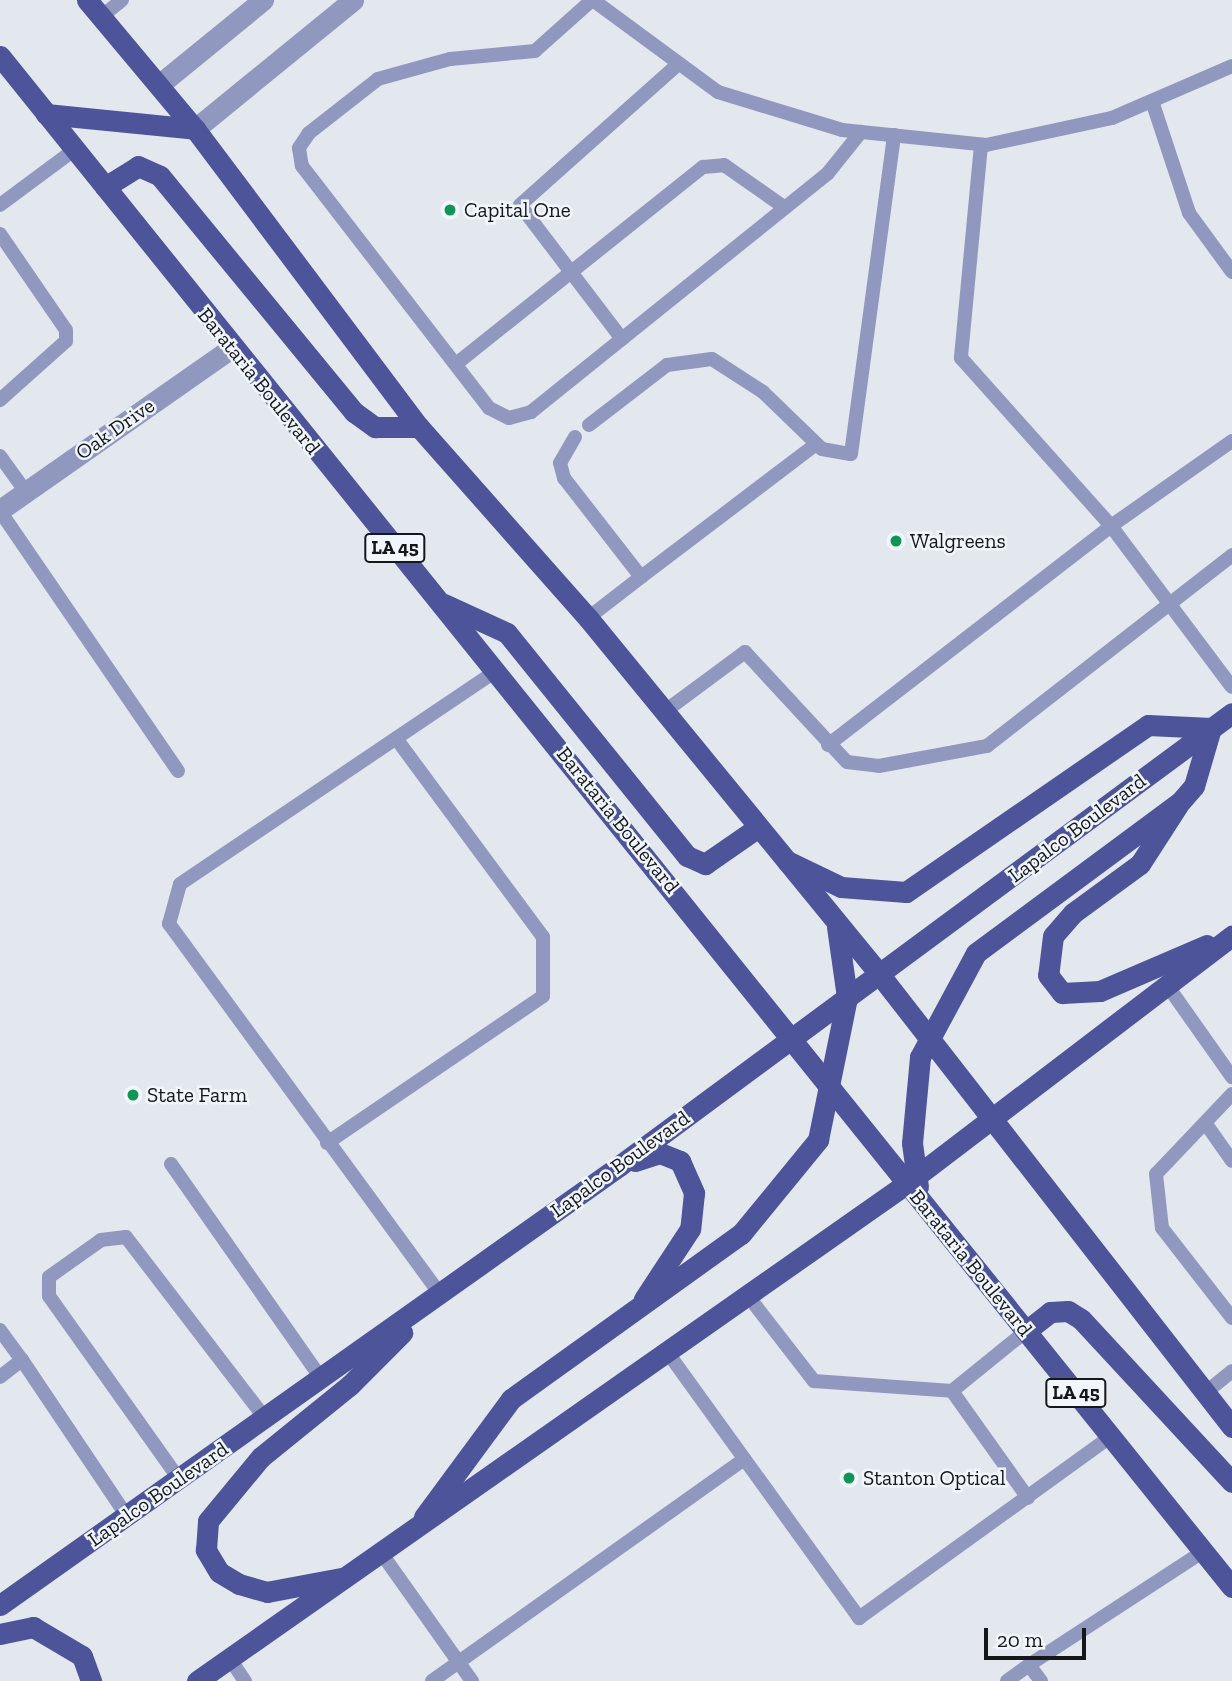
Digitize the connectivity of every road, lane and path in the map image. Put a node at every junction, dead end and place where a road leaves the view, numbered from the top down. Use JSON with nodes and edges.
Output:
{"nodes":[{"id":1,"x":87,"y":0,"type":"edge"},
{"id":2,"x":122,"y":0,"type":"edge"},
{"id":3,"x":263,"y":0,"type":"edge"},
{"id":4,"x":353,"y":0,"type":"edge"},
{"id":5,"x":592,"y":0,"type":"edge"},
{"id":6,"x":101,"y":17,"type":"junction"},
{"id":7,"x":0,"y":56,"type":"edge"},
{"id":8,"x":678,"y":64,"type":"junction"},
{"id":9,"x":1232,"y":66,"type":"edge"},
{"id":10,"x":160,"y":84,"type":"junction"},
{"id":11,"x":1152,"y":101,"type":"junction"},
{"id":12,"x":46,"y":114,"type":"junction"},
{"id":13,"x":195,"y":129,"type":"junction"},
{"id":14,"x":861,"y":132,"type":"junction"},
{"id":15,"x":894,"y":135,"type":"junction"},
{"id":16,"x":981,"y":145,"type":"junction"},
{"id":17,"x":74,"y":150,"type":"junction"},
{"id":18,"x":106,"y":187,"type":"junction"},
{"id":19,"x":0,"y":205,"type":"edge"},
{"id":20,"x":783,"y":206,"type":"junction"},
{"id":21,"x":0,"y":234,"type":"edge"},
{"id":22,"x":1232,"y":272,"type":"edge"},
{"id":23,"x":571,"y":276,"type":"junction"},
{"id":24,"x":622,"y":339,"type":"junction"},
{"id":25,"x":230,"y":348,"type":"junction"},
{"id":26,"x":456,"y":364,"type":"junction"},
{"id":27,"x":0,"y":400,"type":"edge"},
{"id":28,"x":589,"y":425,"type":"dead end"},
{"id":29,"x":419,"y":427,"type":"junction"},
{"id":30,"x":575,"y":437,"type":"dead end"},
{"id":31,"x":1232,"y":441,"type":"edge"},
{"id":32,"x":816,"y":444,"type":"junction"},
{"id":33,"x":0,"y":456,"type":"edge"},
{"id":34,"x":26,"y":492,"type":"junction"},
{"id":35,"x":0,"y":511,"type":"edge"},
{"id":36,"x":1111,"y":526,"type":"junction"},
{"id":37,"x":1232,"y":555,"type":"edge"},
{"id":38,"x":641,"y":577,"type":"junction"},
{"id":39,"x":439,"y":601,"type":"junction"},
{"id":40,"x":1168,"y":602,"type":"junction"},
{"id":41,"x":588,"y":618,"type":"junction"},
{"id":42,"x":496,"y":671,"type":"junction"},
{"id":43,"x":1232,"y":687,"type":"edge"},
{"id":44,"x":664,"y":712,"type":"junction"},
{"id":45,"x":1232,"y":713,"type":"edge"},
{"id":46,"x":1211,"y":728,"type":"junction"},
{"id":47,"x":396,"y":738,"type":"junction"},
{"id":48,"x":828,"y":745,"type":"junction"},
{"id":49,"x":178,"y":771,"type":"dead end"},
{"id":50,"x":1180,"y":802,"type":"junction"},
{"id":51,"x":757,"y":828,"type":"junction"},
{"id":52,"x":781,"y":859,"type":"junction"},
{"id":53,"x":837,"y":927,"type":"junction"},
{"id":54,"x":1232,"y":936,"type":"edge"},
{"id":55,"x":880,"y":975,"type":"junction"},
{"id":56,"x":1167,"y":985,"type":"junction"},
{"id":57,"x":847,"y":997,"type":"junction"},
{"id":58,"x":925,"y":1038,"type":"junction"},
{"id":59,"x":791,"y":1039,"type":"junction"},
{"id":60,"x":1232,"y":1077,"type":"edge"},
{"id":61,"x":828,"y":1087,"type":"junction"},
{"id":62,"x":1232,"y":1094,"type":"edge"},
{"id":63,"x":992,"y":1122,"type":"junction"},
{"id":64,"x":1206,"y":1125,"type":"junction"},
{"id":65,"x":327,"y":1143,"type":"junction"},
{"id":66,"x":1232,"y":1161,"type":"edge"},
{"id":67,"x":171,"y":1164,"type":"dead end"},
{"id":68,"x":619,"y":1166,"type":"junction"},
{"id":69,"x":914,"y":1187,"type":"junction"},
{"id":70,"x":440,"y":1294,"type":"junction"},
{"id":71,"x":748,"y":1296,"type":"junction"},
{"id":72,"x":635,"y":1312,"type":"junction"},
{"id":73,"x":1232,"y":1318,"type":"edge"},
{"id":74,"x":0,"y":1330,"type":"edge"},
{"id":75,"x":1026,"y":1331,"type":"junction"},
{"id":76,"x":668,"y":1353,"type":"junction"},
{"id":77,"x":27,"y":1366,"type":"junction"},
{"id":78,"x":1232,"y":1371,"type":"edge"},
{"id":79,"x":0,"y":1377,"type":"edge"},
{"id":80,"x":321,"y":1378,"type":"junction"},
{"id":81,"x":952,"y":1391,"type":"junction"},
{"id":82,"x":1205,"y":1393,"type":"junction"},
{"id":83,"x":265,"y":1418,"type":"junction"},
{"id":84,"x":1232,"y":1427,"type":"edge"},
{"id":85,"x":1111,"y":1436,"type":"junction"},
{"id":86,"x":744,"y":1459,"type":"junction"},
{"id":87,"x":179,"y":1479,"type":"junction"},
{"id":88,"x":1232,"y":1482,"type":"edge"},
{"id":89,"x":1028,"y":1498,"type":"junction"},
{"id":90,"x":127,"y":1516,"type":"junction"},
{"id":91,"x":412,"y":1533,"type":"junction"},
{"id":92,"x":1204,"y":1551,"type":"junction"},
{"id":93,"x":382,"y":1554,"type":"junction"},
{"id":94,"x":351,"y":1576,"type":"junction"},
{"id":95,"x":1232,"y":1587,"type":"edge"},
{"id":96,"x":0,"y":1605,"type":"edge"},
{"id":97,"x":0,"y":1634,"type":"edge"},
{"id":98,"x":230,"y":1659,"type":"junction"},
{"id":99,"x":458,"y":1662,"type":"junction"},
{"id":100,"x":1029,"y":1665,"type":"junction"},
{"id":101,"x":91,"y":1681,"type":"edge"},
{"id":102,"x":197,"y":1681,"type":"edge"},
{"id":103,"x":245,"y":1681,"type":"edge"},
{"id":104,"x":432,"y":1681,"type":"edge"},
{"id":105,"x":472,"y":1681,"type":"edge"},
{"id":106,"x":1007,"y":1681,"type":"edge"},
{"id":107,"x":1041,"y":1681,"type":"edge"}],
"edges":[{"from":1,"to":6,"type":"main road"},
{"from":2,"to":6,"type":"lane"},
{"from":3,"to":10,"type":"street"},
{"from":4,"to":13,"type":"street"},
{"from":5,"to":8,"type":"lane"},
{"from":5,"to":26,"type":"lane"},
{"from":6,"to":10,"type":"main road"},
{"from":7,"to":12,"type":"main road","name":"Barataria Boulevard","number":"LA 45"},
{"from":8,"to":14,"type":"lane"},
{"from":8,"to":23,"type":"lane"},
{"from":9,"to":11,"type":"lane"},
{"from":10,"to":13,"type":"main road"},
{"from":11,"to":16,"type":"lane"},
{"from":11,"to":22,"type":"lane"},
{"from":12,"to":13,"type":"main road"},
{"from":12,"to":17,"type":"main road","name":"Barataria Boulevard","number":"LA 45"},
{"from":13,"to":29,"type":"main road"},
{"from":14,"to":15,"type":"lane"},
{"from":14,"to":20,"type":"lane"},
{"from":15,"to":16,"type":"lane"},
{"from":15,"to":32,"type":"lane"},
{"from":16,"to":36,"type":"lane"},
{"from":17,"to":18,"type":"main road","name":"Barataria Boulevard","number":"LA 45"},
{"from":17,"to":19,"type":"lane"},
{"from":18,"to":25,"type":"main road","name":"Barataria Boulevard","number":"LA 45"},
{"from":18,"to":29,"type":"main road"},
{"from":20,"to":23,"type":"lane"},
{"from":20,"to":24,"type":"lane"},
{"from":21,"to":27,"type":"lane"},
{"from":23,"to":24,"type":"lane"},
{"from":23,"to":26,"type":"lane"},
{"from":24,"to":26,"type":"lane"},
{"from":25,"to":34,"type":"street","name":"Oak Drive"},
{"from":25,"to":39,"type":"main road","name":"Barataria Boulevard","number":"LA 45"},
{"from":28,"to":32,"type":"lane"},
{"from":29,"to":41,"type":"main road"},
{"from":30,"to":38,"type":"lane"},
{"from":31,"to":36,"type":"lane"},
{"from":32,"to":38,"type":"lane"},
{"from":33,"to":34,"type":"lane"},
{"from":34,"to":35,"type":"street","name":"Oak Drive"},
{"from":35,"to":49,"type":"lane"},
{"from":36,"to":40,"type":"lane"},
{"from":36,"to":48,"type":"lane"},
{"from":37,"to":40,"type":"lane"},
{"from":38,"to":41,"type":"lane"},
{"from":39,"to":42,"type":"main road","name":"Barataria Boulevard","number":"LA 45"},
{"from":39,"to":51,"type":"main road"},
{"from":40,"to":43,"type":"lane"},
{"from":40,"to":48,"type":"lane"},
{"from":41,"to":44,"type":"main road"},
{"from":42,"to":47,"type":"lane"},
{"from":42,"to":59,"type":"main road","name":"Barataria Boulevard","number":"LA 45"},
{"from":44,"to":48,"type":"lane"},
{"from":44,"to":51,"type":"main road"},
{"from":45,"to":46,"type":"main road","name":"Lapalco Boulevard"},
{"from":46,"to":50,"type":"main road"},
{"from":46,"to":52,"type":"main road"},
{"from":46,"to":55,"type":"main road","name":"Lapalco Boulevard"},
{"from":47,"to":65,"type":"lane"},
{"from":47,"to":65,"type":"lane"},
{"from":50,"to":54,"type":"main road"},
{"from":50,"to":58,"type":"main road"},
{"from":51,"to":52,"type":"main road"},
{"from":52,"to":53,"type":"main road"},
{"from":53,"to":55,"type":"main road"},
{"from":53,"to":57,"type":"main road"},
{"from":54,"to":56,"type":"main road"},
{"from":55,"to":57,"type":"main road","name":"Lapalco Boulevard"},
{"from":55,"to":58,"type":"main road"},
{"from":56,"to":60,"type":"lane"},
{"from":56,"to":63,"type":"main road"},
{"from":57,"to":59,"type":"main road","name":"Lapalco Boulevard"},
{"from":57,"to":61,"type":"main road"},
{"from":58,"to":63,"type":"main road"},
{"from":58,"to":69,"type":"main road"},
{"from":59,"to":61,"type":"main road","name":"Barataria Boulevard","number":"LA 45"},
{"from":59,"to":68,"type":"main road","name":"Lapalco Boulevard"},
{"from":61,"to":69,"type":"main road","name":"Barataria Boulevard","number":"LA 45"},
{"from":61,"to":72,"type":"main road"},
{"from":62,"to":64,"type":"lane"},
{"from":63,"to":69,"type":"main road"},
{"from":63,"to":82,"type":"main road"},
{"from":64,"to":66,"type":"lane"},
{"from":64,"to":73,"type":"lane"},
{"from":65,"to":70,"type":"lane"},
{"from":67,"to":80,"type":"lane"},
{"from":68,"to":70,"type":"main road","name":"Lapalco Boulevard"},
{"from":68,"to":72,"type":"main road"},
{"from":69,"to":71,"type":"main road"},
{"from":69,"to":75,"type":"main road","name":"Barataria Boulevard","number":"LA 45"},
{"from":70,"to":80,"type":"main road","name":"Lapalco Boulevard"},
{"from":70,"to":94,"type":"main road"},
{"from":71,"to":76,"type":"main road"},
{"from":71,"to":81,"type":"lane"},
{"from":72,"to":91,"type":"main road"},
{"from":74,"to":77,"type":"lane"},
{"from":75,"to":81,"type":"lane"},
{"from":75,"to":85,"type":"main road","name":"Barataria Boulevard","number":"LA 45"},
{"from":75,"to":88,"type":"main road"},
{"from":76,"to":86,"type":"lane"},
{"from":76,"to":91,"type":"main road"},
{"from":77,"to":79,"type":"lane"},
{"from":77,"to":90,"type":"lane"},
{"from":78,"to":82,"type":"lane"},
{"from":80,"to":83,"type":"main road","name":"Lapalco Boulevard"},
{"from":81,"to":89,"type":"lane"},
{"from":82,"to":84,"type":"main road"},
{"from":83,"to":87,"type":"main road","name":"Lapalco Boulevard"},
{"from":83,"to":87,"type":"lane"},
{"from":85,"to":89,"type":"lane"},
{"from":85,"to":92,"type":"main road","name":"Barataria Boulevard","number":"LA 45"},
{"from":86,"to":89,"type":"lane"},
{"from":86,"to":99,"type":"lane"},
{"from":87,"to":90,"type":"main road","name":"Lapalco Boulevard"},
{"from":90,"to":96,"type":"main road","name":"Lapalco Boulevard"},
{"from":91,"to":93,"type":"main road"},
{"from":92,"to":95,"type":"main road","name":"Barataria Boulevard","number":"LA 45"},
{"from":92,"to":100,"type":"lane"},
{"from":93,"to":94,"type":"main road"},
{"from":93,"to":99,"type":"lane"},
{"from":94,"to":98,"type":"main road"},
{"from":97,"to":101,"type":"main road"},
{"from":98,"to":102,"type":"main road"},
{"from":98,"to":103,"type":"lane"},
{"from":99,"to":104,"type":"lane"},
{"from":99,"to":105,"type":"lane"},
{"from":100,"to":106,"type":"lane"},
{"from":100,"to":107,"type":"lane"}]}
